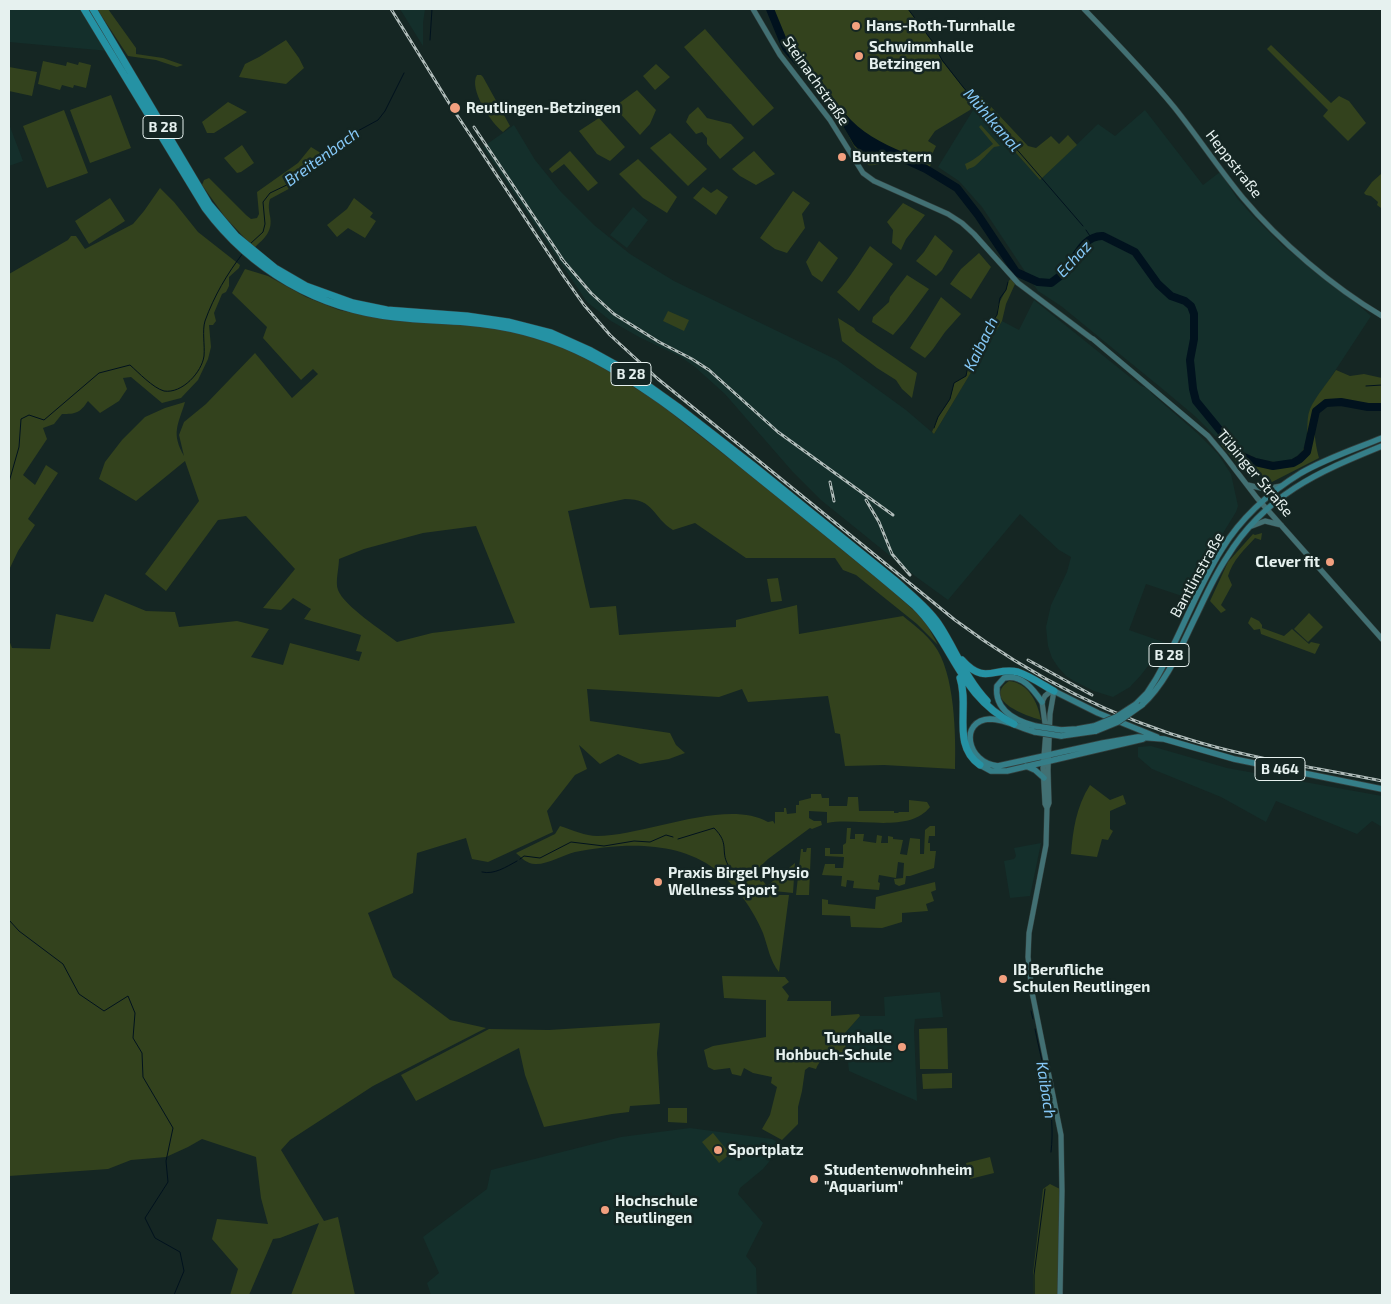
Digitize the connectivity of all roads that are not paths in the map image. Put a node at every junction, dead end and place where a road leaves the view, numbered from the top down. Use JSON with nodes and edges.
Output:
{"nodes":[{"id":1,"x":84,"y":9,"type":"edge"},
{"id":2,"x":93,"y":9,"type":"edge"},
{"id":3,"x":753,"y":9,"type":"edge"},
{"id":4,"x":1084,"y":9,"type":"edge"},
{"id":5,"x":239,"y":243,"type":"junction"},
{"id":6,"x":1004,"y":269,"type":"joint"},
{"id":7,"x":277,"y":273,"type":"junction"},
{"id":8,"x":1382,"y":316,"type":"edge"},
{"id":9,"x":1382,"y":438,"type":"edge"},
{"id":10,"x":1382,"y":446,"type":"edge"},
{"id":11,"x":1248,"y":485,"type":"junction"},
{"id":12,"x":1281,"y":486,"type":"junction"},
{"id":13,"x":1262,"y":502,"type":"junction"},
{"id":14,"x":1267,"y":509,"type":"junction"},
{"id":15,"x":1282,"y":525,"type":"junction"},
{"id":16,"x":1248,"y":528,"type":"junction"},
{"id":17,"x":1382,"y":639,"type":"edge"},
{"id":18,"x":956,"y":655,"type":"junction"},
{"id":19,"x":956,"y":666,"type":"junction"},
{"id":20,"x":1053,"y":690,"type":"junction"},
{"id":21,"x":1042,"y":702,"type":"junction"},
{"id":22,"x":1014,"y":722,"type":"junction"},
{"id":23,"x":1095,"y":729,"type":"junction"},
{"id":24,"x":1164,"y":739,"type":"junction"},
{"id":25,"x":1047,"y":758,"type":"junction"},
{"id":26,"x":981,"y":763,"type":"junction"},
{"id":27,"x":1026,"y":766,"type":"junction"},
{"id":28,"x":1044,"y":778,"type":"junction"},
{"id":29,"x":1382,"y":789,"type":"edge"},
{"id":30,"x":1047,"y":808,"type":"junction"},
{"id":31,"x":1060,"y":1295,"type":"edge"}],
"edges":[{"from":1,"to":5,"type":"highway","number":"B 28"},
{"from":2,"to":5,"type":"highway","number":"B 28"},
{"from":3,"to":6,"type":"street","name":"Steinachstraße"},
{"from":4,"to":8,"type":"street","name":"Heppstraße"},
{"from":5,"to":7,"type":"highway","number":"B 28"},
{"from":6,"to":11,"type":"street","name":"Tübinger Straße"},
{"from":7,"to":18,"type":"highway","number":"B 28"},
{"from":7,"to":19,"type":"highway","number":"B 28"},
{"from":9,"to":12,"type":"main road","name":"Bantlinstraße","number":"B 28"},
{"from":10,"to":14,"type":"main road","name":"Bantlinstraße","number":"B 28"},
{"from":11,"to":12,"type":"street"},
{"from":11,"to":13,"type":"street","name":"Tübinger Straße"},
{"from":12,"to":13,"type":"main road","name":"Bantlinstraße","number":"B 28"},
{"from":13,"to":14,"type":"street","name":"Tübinger Straße"},
{"from":13,"to":23,"type":"main road","name":"Bantlinstraße","number":"B 28","bridge":true},
{"from":14,"to":15,"type":"street","name":"Tübinger Straße"},
{"from":14,"to":16,"type":"main road","name":"Bantlinstraße","number":"B 28"},
{"from":15,"to":16,"type":"street"},
{"from":15,"to":17,"type":"street","name":"Tübinger Straße"},
{"from":16,"to":23,"type":"main road","name":"Bantlinstraße","number":"B 28","bridge":true},
{"from":18,"to":20,"type":"highway","number":"B 464"},
{"from":18,"to":22,"type":"highway","number":"B 28"},
{"from":19,"to":22,"type":"highway","number":"B 28"},
{"from":19,"to":26,"type":"highway"},
{"from":20,"to":21,"type":"street"},
{"from":20,"to":24,"type":"main road","number":"B 464"},
{"from":20,"to":25,"type":"street"},
{"from":21,"to":22,"type":"main road"},
{"from":21,"to":25,"type":"street"},
{"from":22,"to":23,"type":"main road","number":"B 28","bridge":true},
{"from":22,"to":26,"type":"main road"},
{"from":24,"to":25,"type":"main road","number":"B 464"},
{"from":24,"to":29,"type":"main road","number":"B 464"},
{"from":25,"to":26,"type":"main road"},
{"from":25,"to":27,"type":"main road"},
{"from":25,"to":28,"type":"street"},
{"from":25,"to":30,"type":"street"},
{"from":26,"to":27,"type":"main road"},
{"from":27,"to":28,"type":"main road"},
{"from":28,"to":30,"type":"street"},
{"from":30,"to":31,"type":"street"}]}
